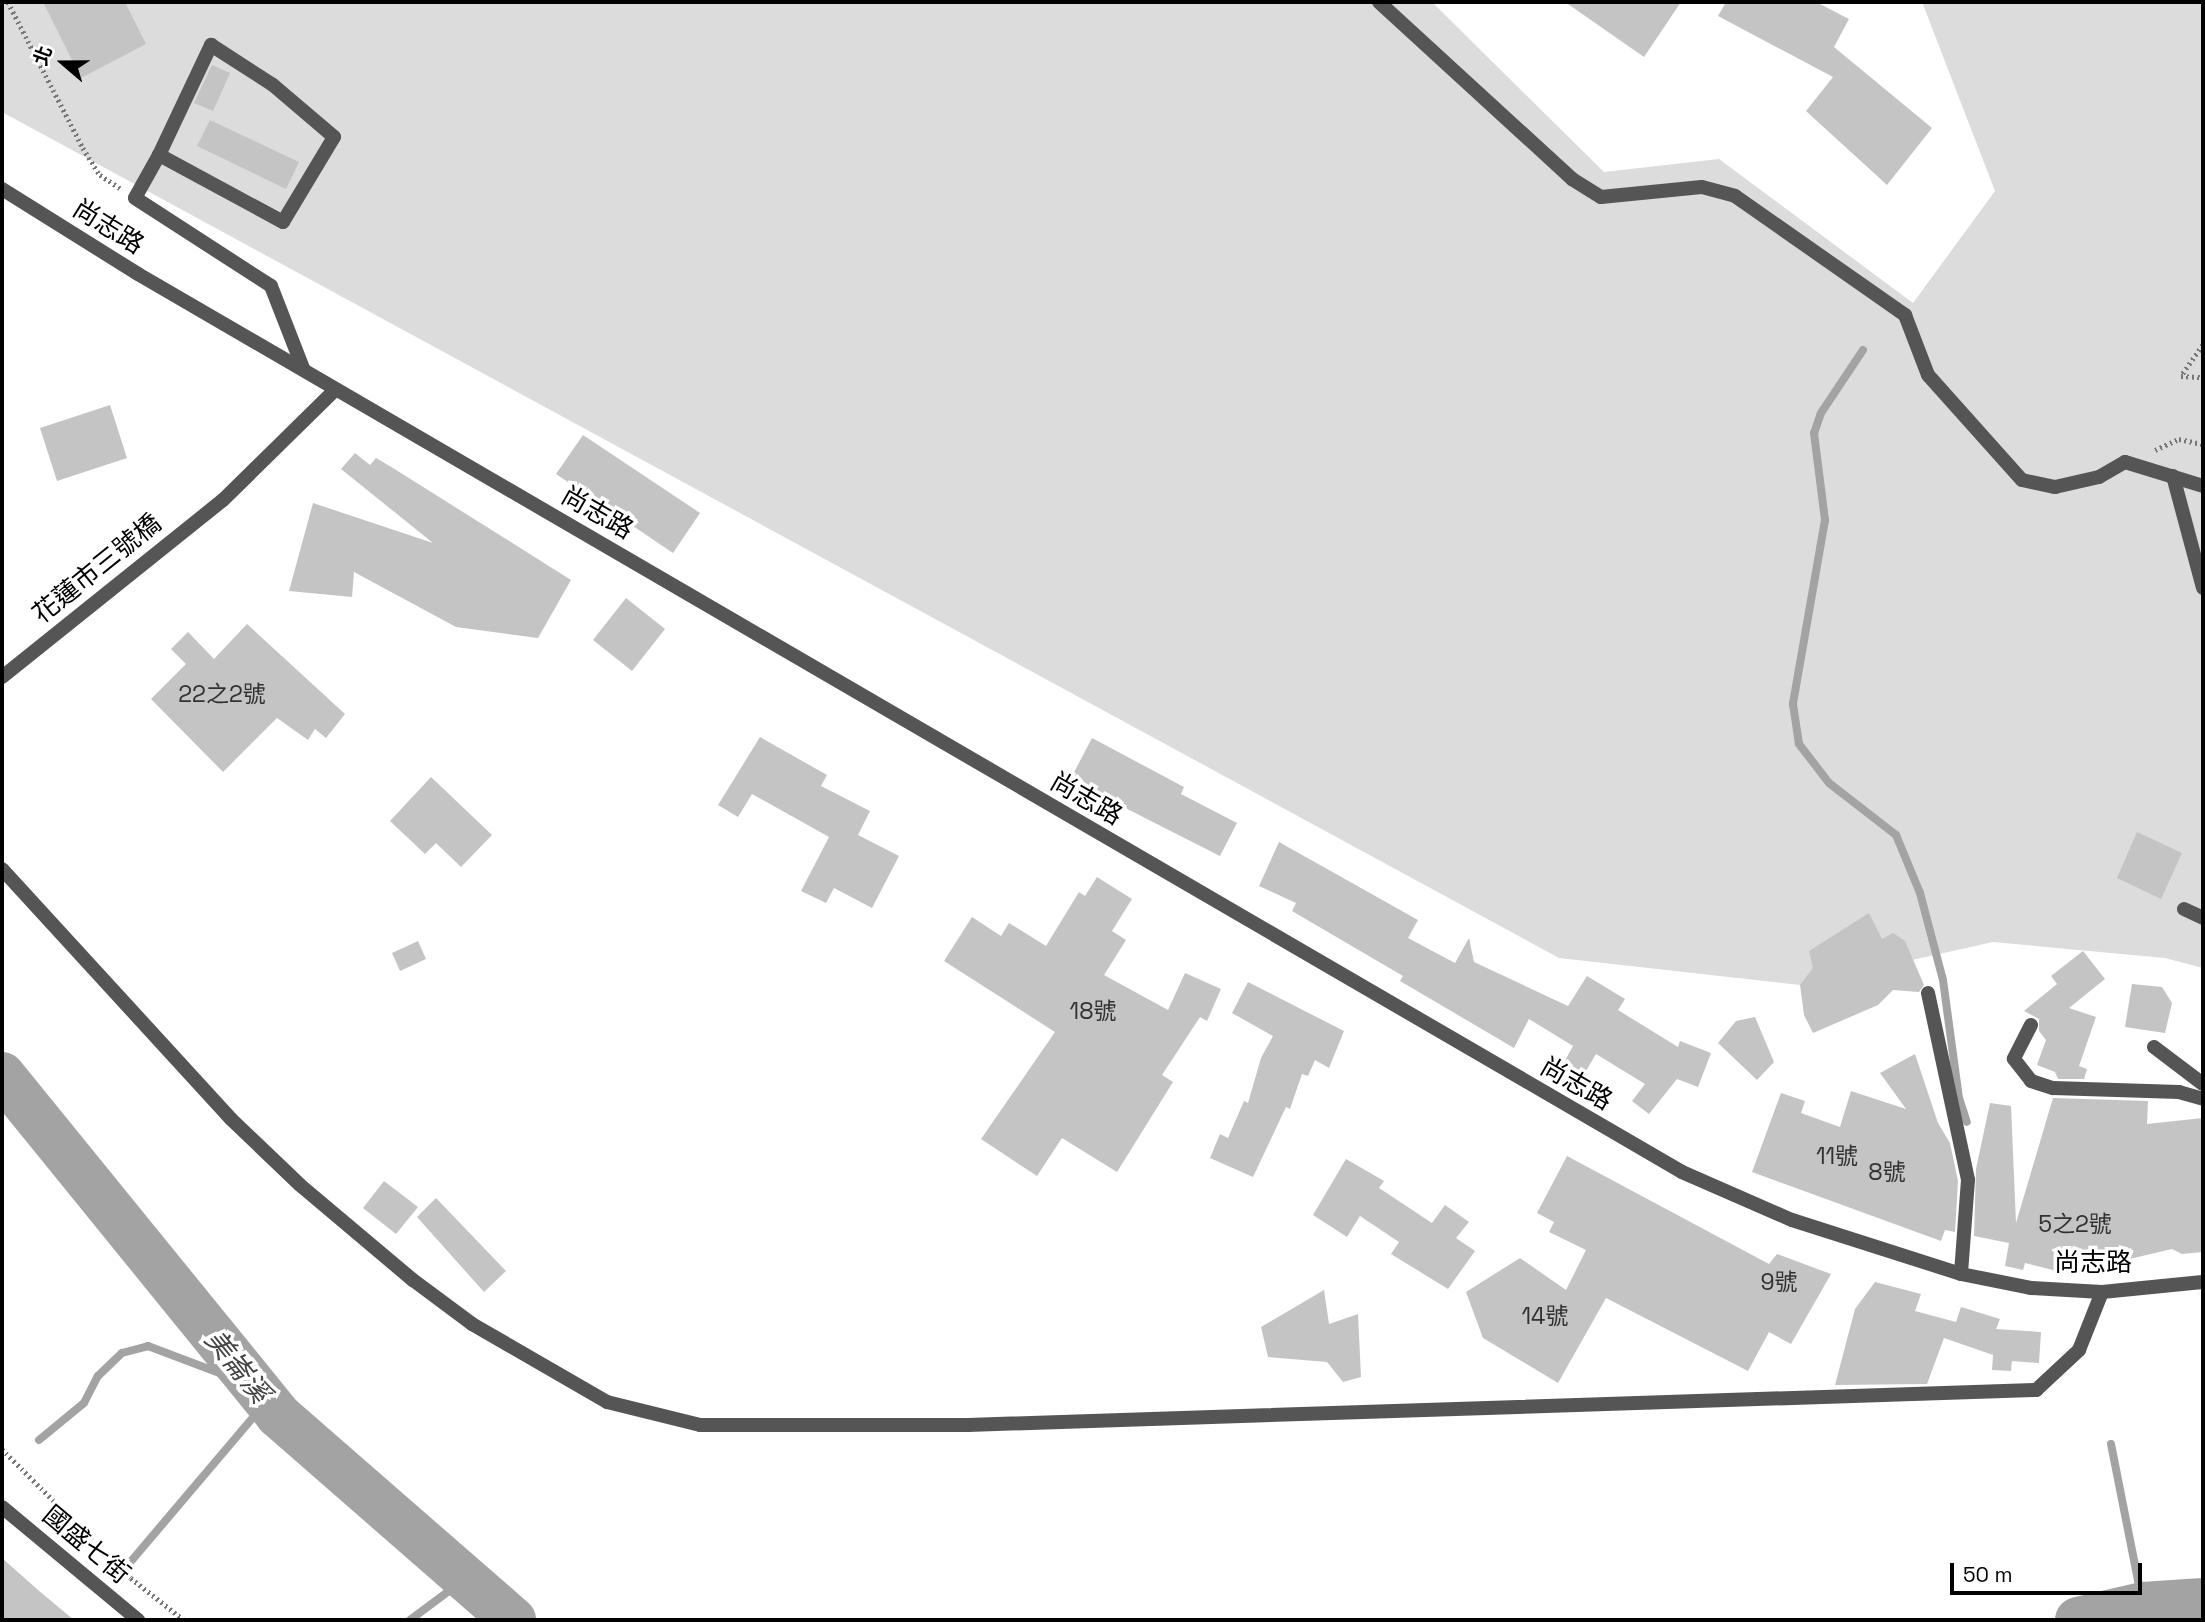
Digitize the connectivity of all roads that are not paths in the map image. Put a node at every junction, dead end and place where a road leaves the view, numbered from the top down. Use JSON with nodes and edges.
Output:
{"nodes":[{"id":1,"x":1379,"y":2,"type":"edge"},
{"id":2,"x":159,"y":155,"type":"junction"},
{"id":3,"x":2,"y":189,"type":"edge"},
{"id":4,"x":303,"y":368,"type":"junction"},
{"id":5,"x":335,"y":389,"type":"junction"},
{"id":6,"x":2173,"y":477,"type":"junction"},
{"id":7,"x":2203,"y":486,"type":"edge"},
{"id":8,"x":2203,"y":588,"type":"edge"},
{"id":9,"x":2,"y":677,"type":"edge"},
{"id":10,"x":2,"y":869,"type":"edge"},
{"id":11,"x":2184,"y":909,"type":"dead end"},
{"id":12,"x":2203,"y":918,"type":"edge"},
{"id":13,"x":1928,"y":993,"type":"dead end"},
{"id":14,"x":2031,"y":1025,"type":"dead end"},
{"id":15,"x":2154,"y":1047,"type":"dead end"},
{"id":16,"x":2203,"y":1084,"type":"edge"},
{"id":17,"x":2203,"y":1099,"type":"edge"},
{"id":18,"x":1961,"y":1274,"type":"junction"},
{"id":19,"x":2203,"y":1282,"type":"edge"},
{"id":20,"x":2102,"y":1292,"type":"junction"},
{"id":21,"x":2,"y":1507,"type":"edge"},
{"id":22,"x":138,"y":1620,"type":"edge"}],
"edges":[{"from":1,"to":6,"type":"street"},
{"from":2,"to":2,"type":"street"},
{"from":2,"to":4,"type":"street"},
{"from":3,"to":4,"type":"street","name":"尚志路"},
{"from":4,"to":5,"type":"street","name":"尚志路"},
{"from":5,"to":9,"type":"street","name":"花蓮市三號橋"},
{"from":5,"to":18,"type":"street","name":"尚志路"},
{"from":6,"to":7,"type":"street"},
{"from":6,"to":8,"type":"street"},
{"from":10,"to":20,"type":"street"},
{"from":11,"to":12,"type":"street"},
{"from":13,"to":18,"type":"street"},
{"from":14,"to":17,"type":"street"},
{"from":15,"to":16,"type":"street"},
{"from":18,"to":20,"type":"street","name":"尚志路"},
{"from":19,"to":20,"type":"street","name":"尚志路"},
{"from":21,"to":22,"type":"street","name":"國盛七街"}]}
